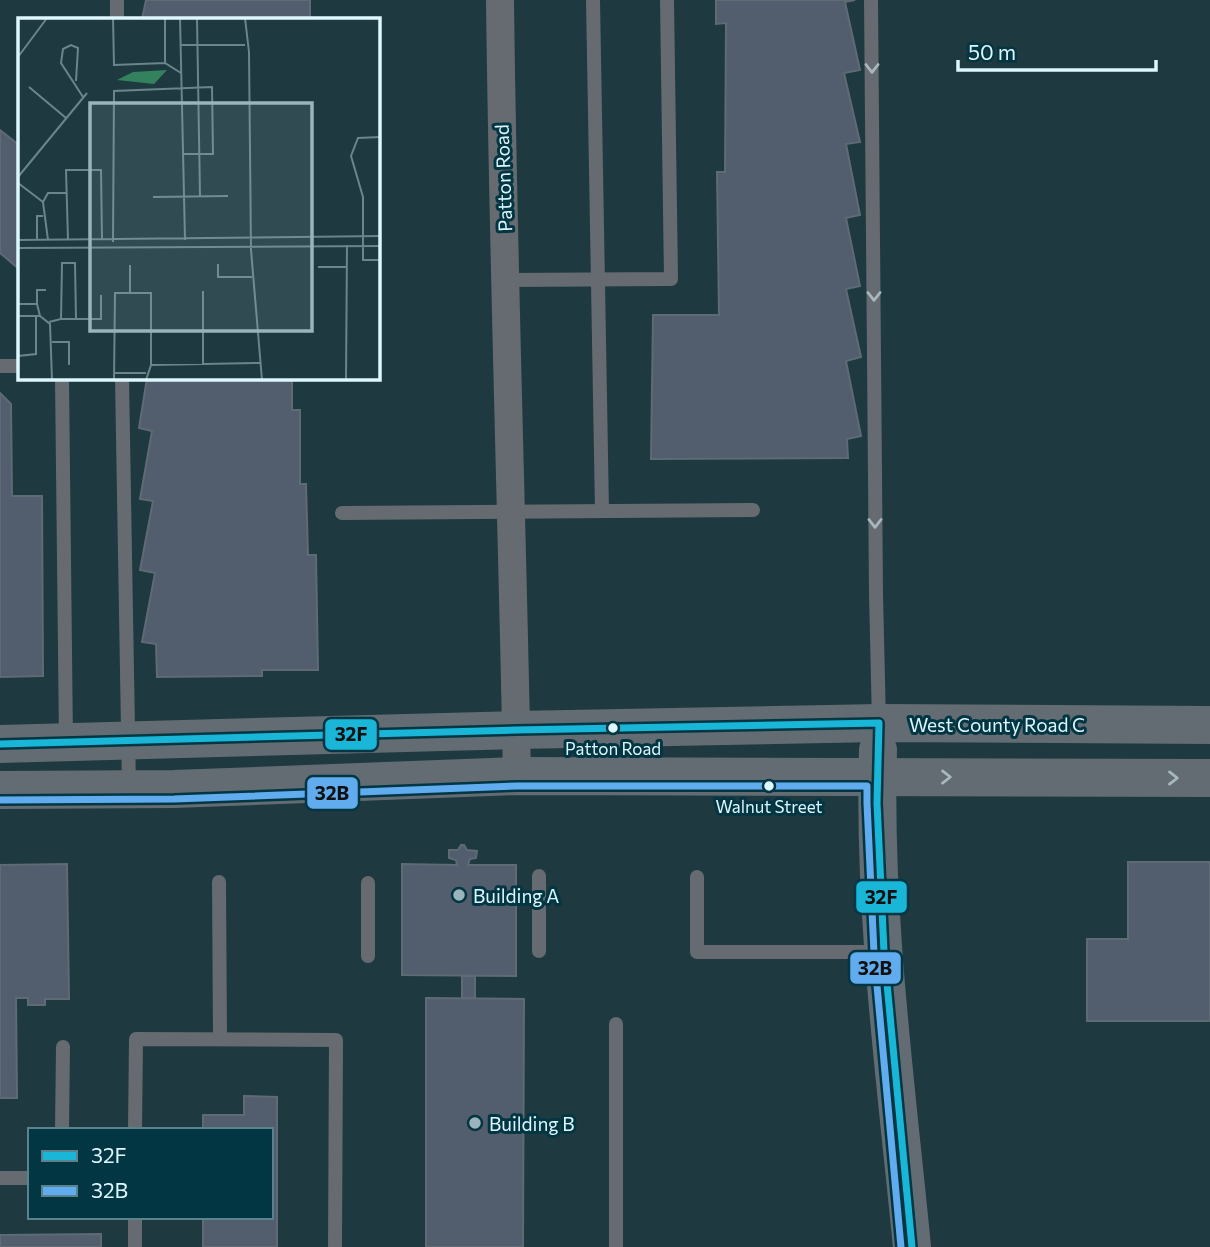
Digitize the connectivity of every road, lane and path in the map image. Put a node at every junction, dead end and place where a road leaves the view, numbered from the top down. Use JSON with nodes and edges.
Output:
{"nodes":[{"id":1,"x":117,"y":0,"type":"edge"},
{"id":2,"x":500,"y":0,"type":"edge"},
{"id":3,"x":593,"y":0,"type":"edge"},
{"id":4,"x":667,"y":0,"type":"edge"},
{"id":5,"x":871,"y":0,"type":"edge"},
{"id":6,"x":117,"y":18,"type":"edge"},
{"id":7,"x":506,"y":280,"type":"junction"},
{"id":8,"x":598,"y":280,"type":"junction"},
{"id":9,"x":0,"y":366,"type":"edge"},
{"id":10,"x":18,"y":366,"type":"edge"},
{"id":11,"x":62,"y":380,"type":"edge"},
{"id":12,"x":122,"y":380,"type":"edge"},
{"id":13,"x":753,"y":510,"type":"dead end"},
{"id":14,"x":602,"y":511,"type":"junction"},
{"id":15,"x":511,"y":512,"type":"junction"},
{"id":16,"x":342,"y":513,"type":"dead end"},
{"id":17,"x":879,"y":723,"type":"junction"},
{"id":18,"x":1210,"y":725,"type":"edge"},
{"id":19,"x":516,"y":730,"type":"junction"},
{"id":20,"x":120,"y":741,"type":"junction"},
{"id":21,"x":66,"y":743,"type":"junction"},
{"id":22,"x":0,"y":744,"type":"edge"},
{"id":23,"x":517,"y":776,"type":"junction"},
{"id":24,"x":878,"y":776,"type":"junction"},
{"id":25,"x":1210,"y":778,"type":"edge"},
{"id":26,"x":120,"y":789,"type":"junction"},
{"id":27,"x":0,"y":790,"type":"edge"},
{"id":28,"x":539,"y":876,"type":"dead end"},
{"id":29,"x":697,"y":877,"type":"dead end"},
{"id":30,"x":219,"y":882,"type":"dead end"},
{"id":31,"x":368,"y":883,"type":"dead end"},
{"id":32,"x":539,"y":951,"type":"dead end"},
{"id":33,"x":884,"y":952,"type":"junction"},
{"id":34,"x":368,"y":956,"type":"dead end"},
{"id":35,"x":616,"y":1024,"type":"dead end"},
{"id":36,"x":220,"y":1039,"type":"junction"},
{"id":37,"x":63,"y":1047,"type":"dead end"},
{"id":38,"x":62,"y":1128,"type":"edge"},
{"id":39,"x":135,"y":1128,"type":"edge"},
{"id":40,"x":0,"y":1178,"type":"edge"},
{"id":41,"x":28,"y":1178,"type":"edge"},
{"id":42,"x":135,"y":1219,"type":"edge"},
{"id":43,"x":135,"y":1247,"type":"edge"},
{"id":44,"x":335,"y":1247,"type":"edge"},
{"id":45,"x":616,"y":1247,"type":"edge"},
{"id":46,"x":912,"y":1247,"type":"edge"}],
"edges":[{"from":1,"to":6,"type":"lane"},
{"from":2,"to":7,"type":"street","name":"Patton Road"},
{"from":3,"to":8,"type":"lane"},
{"from":4,"to":8,"type":"lane"},
{"from":5,"to":17,"type":"lane","one_way":true},
{"from":7,"to":8,"type":"lane"},
{"from":7,"to":15,"type":"street","name":"Patton Road"},
{"from":8,"to":14,"type":"lane"},
{"from":9,"to":10,"type":"lane"},
{"from":11,"to":21,"type":"lane"},
{"from":12,"to":20,"type":"lane"},
{"from":13,"to":14,"type":"lane"},
{"from":14,"to":15,"type":"lane"},
{"from":15,"to":16,"type":"lane"},
{"from":15,"to":19,"type":"street","name":"Patton Road"},
{"from":17,"to":18,"type":"main road","name":"West County Road C"},
{"from":17,"to":19,"type":"main road","name":"West County Road C"},
{"from":17,"to":24,"type":"main road"},
{"from":19,"to":20,"type":"main road","name":"West County Road C"},
{"from":19,"to":23,"type":"street","name":"Patton Road"},
{"from":20,"to":21,"type":"main road","name":"West County Road C"},
{"from":20,"to":26,"type":"lane"},
{"from":21,"to":22,"type":"main road","name":"West County Road C"},
{"from":23,"to":24,"type":"main road"},
{"from":23,"to":26,"type":"main road"},
{"from":24,"to":25,"type":"main road","one_way":true},
{"from":24,"to":33,"type":"main road"},
{"from":26,"to":27,"type":"main road"},
{"from":28,"to":32,"type":"lane"},
{"from":29,"to":33,"type":"lane"},
{"from":30,"to":36,"type":"lane"},
{"from":31,"to":34,"type":"lane"},
{"from":33,"to":46,"type":"main road"},
{"from":35,"to":45,"type":"lane"},
{"from":36,"to":39,"type":"lane"},
{"from":36,"to":44,"type":"lane"},
{"from":37,"to":38,"type":"lane"},
{"from":40,"to":41,"type":"lane"},
{"from":42,"to":43,"type":"lane"}]}
